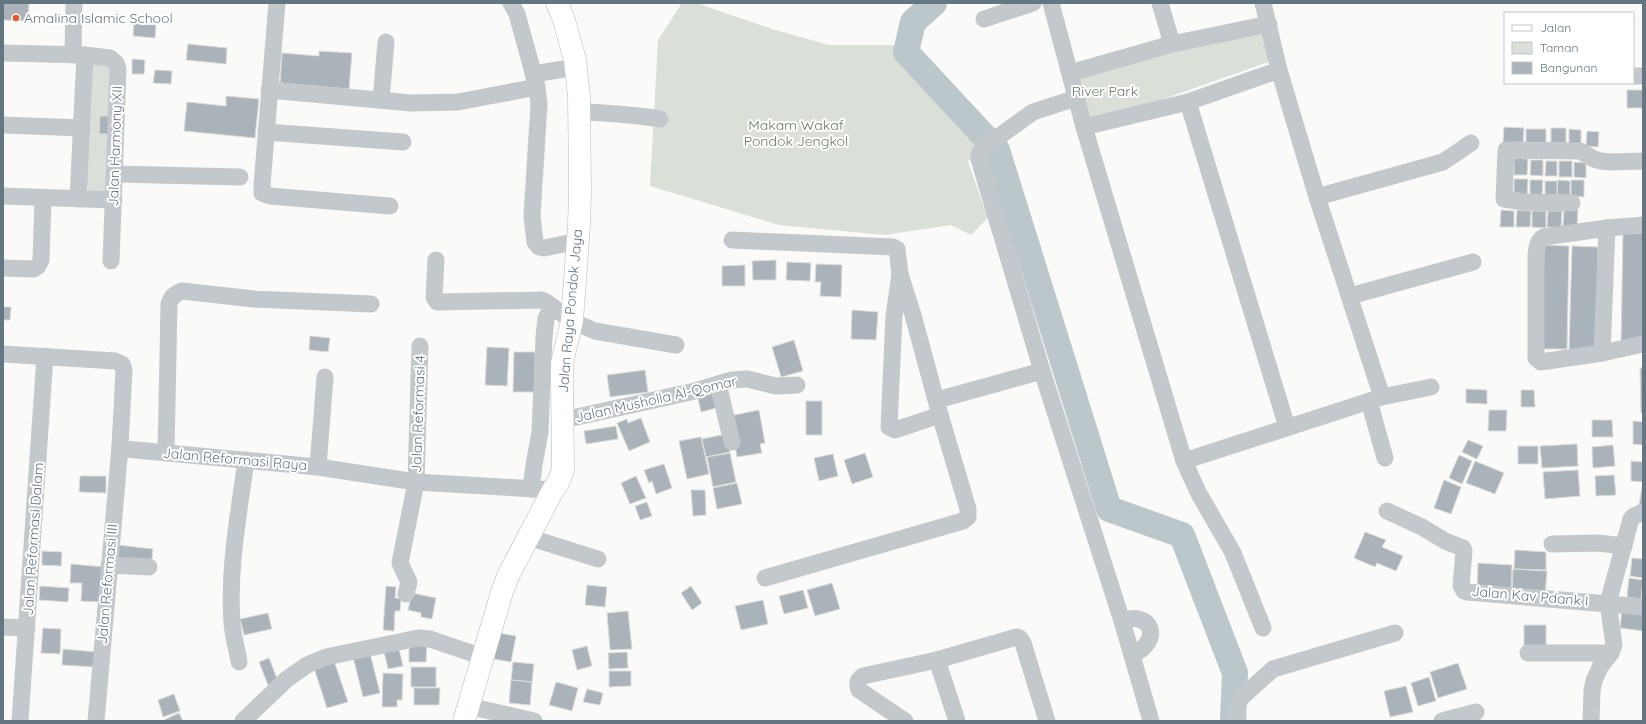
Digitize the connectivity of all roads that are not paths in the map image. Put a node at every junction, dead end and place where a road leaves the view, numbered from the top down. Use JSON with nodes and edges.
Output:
{"nodes":[{"id":1,"x":74,"y":3,"type":"edge"},
{"id":2,"x":277,"y":3,"type":"edge"},
{"id":3,"x":511,"y":3,"type":"edge"},
{"id":4,"x":557,"y":3,"type":"edge"},
{"id":5,"x":1033,"y":3,"type":"edge"},
{"id":6,"x":1051,"y":3,"type":"edge"},
{"id":7,"x":1160,"y":3,"type":"edge"},
{"id":8,"x":1264,"y":3,"type":"edge"},
{"id":9,"x":984,"y":20,"type":"dead end"},
{"id":10,"x":1269,"y":24,"type":"junction"},
{"id":11,"x":386,"y":42,"type":"dead end"},
{"id":12,"x":1172,"y":44,"type":"junction"},
{"id":13,"x":3,"y":53,"type":"edge"},
{"id":14,"x":79,"y":55,"type":"junction"},
{"id":15,"x":576,"y":67,"type":"junction"},
{"id":16,"x":1279,"y":70,"type":"junction"},
{"id":17,"x":1070,"y":73,"type":"junction"},
{"id":18,"x":535,"y":80,"type":"junction"},
{"id":19,"x":269,"y":90,"type":"junction"},
{"id":20,"x":1076,"y":98,"type":"junction"},
{"id":21,"x":381,"y":100,"type":"junction"},
{"id":22,"x":1188,"y":102,"type":"junction"},
{"id":23,"x":579,"y":111,"type":"junction"},
{"id":24,"x":660,"y":119,"type":"dead end"},
{"id":25,"x":3,"y":125,"type":"edge"},
{"id":26,"x":1084,"y":127,"type":"junction"},
{"id":27,"x":82,"y":128,"type":"junction"},
{"id":28,"x":266,"y":132,"type":"junction"},
{"id":29,"x":403,"y":142,"type":"dead end"},
{"id":30,"x":1471,"y":143,"type":"dead end"},
{"id":31,"x":1643,"y":161,"type":"edge"},
{"id":32,"x":115,"y":174,"type":"junction"},
{"id":33,"x":240,"y":177,"type":"dead end"},
{"id":34,"x":3,"y":196,"type":"edge"},
{"id":35,"x":1318,"y":197,"type":"junction"},
{"id":36,"x":43,"y":198,"type":"junction"},
{"id":37,"x":78,"y":199,"type":"junction"},
{"id":38,"x":114,"y":200,"type":"junction"},
{"id":39,"x":1572,"y":203,"type":"dead end"},
{"id":40,"x":390,"y":206,"type":"dead end"},
{"id":41,"x":1643,"y":225,"type":"edge"},
{"id":42,"x":1607,"y":228,"type":"junction"},
{"id":43,"x":732,"y":240,"type":"dead end"},
{"id":44,"x":578,"y":242,"type":"junction"},
{"id":45,"x":436,"y":260,"type":"dead end"},
{"id":46,"x":111,"y":261,"type":"dead end"},
{"id":47,"x":1473,"y":262,"type":"dead end"},
{"id":48,"x":3,"y":268,"type":"edge"},
{"id":49,"x":900,"y":274,"type":"junction"},
{"id":50,"x":1350,"y":296,"type":"junction"},
{"id":51,"x":371,"y":304,"type":"dead end"},
{"id":52,"x":553,"y":307,"type":"junction"},
{"id":53,"x":572,"y":321,"type":"junction"},
{"id":54,"x":1643,"y":344,"type":"edge"},
{"id":55,"x":676,"y":345,"type":"dead end"},
{"id":56,"x":420,"y":346,"type":"dead end"},
{"id":57,"x":1602,"y":353,"type":"junction"},
{"id":58,"x":3,"y":354,"type":"edge"},
{"id":59,"x":45,"y":356,"type":"junction"},
{"id":60,"x":1042,"y":371,"type":"junction"},
{"id":61,"x":325,"y":377,"type":"dead end"},
{"id":62,"x":718,"y":384,"type":"junction"},
{"id":63,"x":797,"y":385,"type":"dead end"},
{"id":64,"x":1431,"y":388,"type":"dead end"},
{"id":65,"x":1376,"y":399,"type":"junction"},
{"id":66,"x":939,"y":407,"type":"junction"},
{"id":67,"x":562,"y":420,"type":"junction"},
{"id":68,"x":1287,"y":427,"type":"junction"},
{"id":69,"x":732,"y":442,"type":"dead end"},
{"id":70,"x":120,"y":447,"type":"junction"},
{"id":71,"x":166,"y":453,"type":"junction"},
{"id":72,"x":1385,"y":458,"type":"dead end"},
{"id":73,"x":246,"y":460,"type":"junction"},
{"id":74,"x":1184,"y":460,"type":"junction"},
{"id":75,"x":318,"y":467,"type":"junction"},
{"id":76,"x":416,"y":482,"type":"junction"},
{"id":77,"x":556,"y":487,"type":"junction"},
{"id":78,"x":531,"y":489,"type":"junction"},
{"id":79,"x":1387,"y":511,"type":"dead end"},
{"id":80,"x":1643,"y":512,"type":"edge"},
{"id":81,"x":528,"y":537,"type":"junction"},
{"id":82,"x":1552,"y":544,"type":"dead end"},
{"id":83,"x":1624,"y":546,"type":"junction"},
{"id":84,"x":598,"y":559,"type":"dead end"},
{"id":85,"x":109,"y":565,"type":"junction"},
{"id":86,"x":149,"y":567,"type":"dead end"},
{"id":87,"x":765,"y":578,"type":"dead end"},
{"id":88,"x":406,"y":594,"type":"dead end"},
{"id":89,"x":1608,"y":603,"type":"junction"},
{"id":90,"x":1643,"y":607,"type":"edge"},
{"id":91,"x":1122,"y":621,"type":"junction"},
{"id":92,"x":3,"y":627,"type":"edge"},
{"id":93,"x":27,"y":628,"type":"junction"},
{"id":94,"x":1263,"y":628,"type":"dead end"},
{"id":95,"x":1395,"y":633,"type":"dead end"},
{"id":96,"x":1528,"y":653,"type":"dead end"},
{"id":97,"x":1611,"y":653,"type":"junction"},
{"id":98,"x":1132,"y":655,"type":"junction"},
{"id":99,"x":482,"y":657,"type":"junction"},
{"id":100,"x":937,"y":660,"type":"junction"},
{"id":101,"x":239,"y":662,"type":"dead end"},
{"id":102,"x":1476,"y":712,"type":"dead end"},
{"id":103,"x":466,"y":714,"type":"edge"},
{"id":104,"x":20,"y":721,"type":"edge"},
{"id":105,"x":96,"y":721,"type":"edge"},
{"id":106,"x":243,"y":721,"type":"edge"},
{"id":107,"x":534,"y":721,"type":"edge"},
{"id":108,"x":905,"y":721,"type":"edge"},
{"id":109,"x":957,"y":721,"type":"edge"},
{"id":110,"x":1047,"y":721,"type":"edge"},
{"id":111,"x":1151,"y":721,"type":"edge"},
{"id":112,"x":1238,"y":721,"type":"edge"},
{"id":113,"x":1442,"y":721,"type":"edge"},
{"id":114,"x":1591,"y":721,"type":"edge"}],
"edges":[{"from":1,"to":14,"type":"street"},
{"from":2,"to":19,"type":"street"},
{"from":3,"to":18,"type":"street"},
{"from":4,"to":15,"type":"main road","name":"Jalan Raya Pondok Jaya"},
{"from":5,"to":9,"type":"street"},
{"from":6,"to":17,"type":"street"},
{"from":7,"to":12,"type":"street"},
{"from":8,"to":10,"type":"street"},
{"from":10,"to":12,"type":"street"},
{"from":10,"to":16,"type":"street"},
{"from":11,"to":21,"type":"street"},
{"from":12,"to":17,"type":"street"},
{"from":13,"to":14,"type":"street","name":"Jalan Harmony XII"},
{"from":14,"to":27,"type":"street"},
{"from":14,"to":32,"type":"street","name":"Jalan Harmony XII"},
{"from":15,"to":18,"type":"street"},
{"from":15,"to":23,"type":"main road","name":"Jalan Raya Pondok Jaya"},
{"from":16,"to":22,"type":"street"},
{"from":16,"to":35,"type":"street"},
{"from":17,"to":20,"type":"street"},
{"from":18,"to":21,"type":"street"},
{"from":18,"to":44,"type":"street"},
{"from":19,"to":21,"type":"street"},
{"from":19,"to":28,"type":"street"},
{"from":20,"to":26,"type":"street"},
{"from":20,"to":60,"type":"street"},
{"from":22,"to":26,"type":"street"},
{"from":22,"to":68,"type":"street"},
{"from":23,"to":24,"type":"street"},
{"from":23,"to":44,"type":"main road","name":"Jalan Raya Pondok Jaya"},
{"from":25,"to":27,"type":"street"},
{"from":26,"to":74,"type":"street"},
{"from":27,"to":37,"type":"street"},
{"from":28,"to":29,"type":"street"},
{"from":28,"to":40,"type":"street"},
{"from":30,"to":35,"type":"street"},
{"from":31,"to":39,"type":"street"},
{"from":32,"to":33,"type":"street"},
{"from":32,"to":38,"type":"street","name":"Jalan Harmony XII"},
{"from":34,"to":36,"type":"street"},
{"from":35,"to":50,"type":"street"},
{"from":36,"to":37,"type":"street"},
{"from":36,"to":48,"type":"street"},
{"from":37,"to":38,"type":"street"},
{"from":38,"to":46,"type":"street","name":"Jalan Harmony XII"},
{"from":41,"to":42,"type":"street"},
{"from":42,"to":57,"type":"street"},
{"from":42,"to":57,"type":"street"},
{"from":43,"to":49,"type":"street"},
{"from":44,"to":53,"type":"main road","name":"Jalan Raya Pondok Jaya"},
{"from":45,"to":52,"type":"street"},
{"from":47,"to":50,"type":"street"},
{"from":49,"to":66,"type":"street"},
{"from":49,"to":66,"type":"street"},
{"from":50,"to":65,"type":"street"},
{"from":51,"to":71,"type":"street"},
{"from":52,"to":53,"type":"street"},
{"from":52,"to":78,"type":"street"},
{"from":53,"to":55,"type":"street"},
{"from":53,"to":67,"type":"main road","name":"Jalan Raya Pondok Jaya"},
{"from":54,"to":57,"type":"street"},
{"from":56,"to":76,"type":"street","name":"Jalan Reformasi 4"},
{"from":58,"to":59,"type":"street"},
{"from":59,"to":70,"type":"street"},
{"from":59,"to":93,"type":"street","name":"Jalan Reformasi Dalam"},
{"from":60,"to":66,"type":"street"},
{"from":60,"to":91,"type":"street"},
{"from":61,"to":75,"type":"street"},
{"from":62,"to":63,"type":"street","name":"Jalan Musholla Al-Qomar"},
{"from":62,"to":67,"type":"street","name":"Jalan Musholla Al-Qomar"},
{"from":62,"to":69,"type":"street"},
{"from":64,"to":65,"type":"street"},
{"from":65,"to":68,"type":"street"},
{"from":65,"to":72,"type":"street"},
{"from":66,"to":87,"type":"street"},
{"from":67,"to":77,"type":"main road","name":"Jalan Raya Pondok Jaya"},
{"from":68,"to":74,"type":"street"},
{"from":70,"to":71,"type":"street","name":"Jalan Reformasi Raya"},
{"from":70,"to":85,"type":"street","name":"Jalan Reformasi III"},
{"from":71,"to":73,"type":"street","name":"Jalan Reformasi Raya"},
{"from":73,"to":75,"type":"street","name":"Jalan Reformasi Raya"},
{"from":73,"to":101,"type":"street"},
{"from":74,"to":94,"type":"street"},
{"from":75,"to":76,"type":"street","name":"Jalan Reformasi Raya"},
{"from":76,"to":78,"type":"street","name":"Jalan Reformasi Raya"},
{"from":76,"to":88,"type":"street","name":"Jalan Reformasi 4"},
{"from":77,"to":78,"type":"street","name":"Jalan Reformasi Raya"},
{"from":77,"to":81,"type":"main road","name":"Jalan Raya Pondok Jaya"},
{"from":79,"to":89,"type":"street","name":"Jalan Kav Pdank I"},
{"from":80,"to":83,"type":"street"},
{"from":81,"to":84,"type":"street"},
{"from":81,"to":99,"type":"main road","name":"Jalan Raya Pondok Jaya"},
{"from":82,"to":83,"type":"street"},
{"from":83,"to":89,"type":"street"},
{"from":85,"to":86,"type":"street"},
{"from":85,"to":105,"type":"street","name":"Jalan Reformasi III"},
{"from":89,"to":90,"type":"street","name":"Jalan Kav Pdank I"},
{"from":89,"to":97,"type":"street"},
{"from":91,"to":98,"type":"street"},
{"from":91,"to":98,"type":"street"},
{"from":92,"to":93,"type":"street"},
{"from":93,"to":104,"type":"street","name":"Jalan Reformasi Dalam"},
{"from":95,"to":112,"type":"street"},
{"from":96,"to":97,"type":"street"},
{"from":97,"to":114,"type":"street"},
{"from":98,"to":111,"type":"street"},
{"from":99,"to":103,"type":"main road","name":"Jalan Raya Pondok Jaya"},
{"from":99,"to":106,"type":"street"},
{"from":100,"to":108,"type":"street"},
{"from":100,"to":109,"type":"street"},
{"from":100,"to":110,"type":"street"},
{"from":102,"to":113,"type":"street"},
{"from":103,"to":107,"type":"street"}]}
